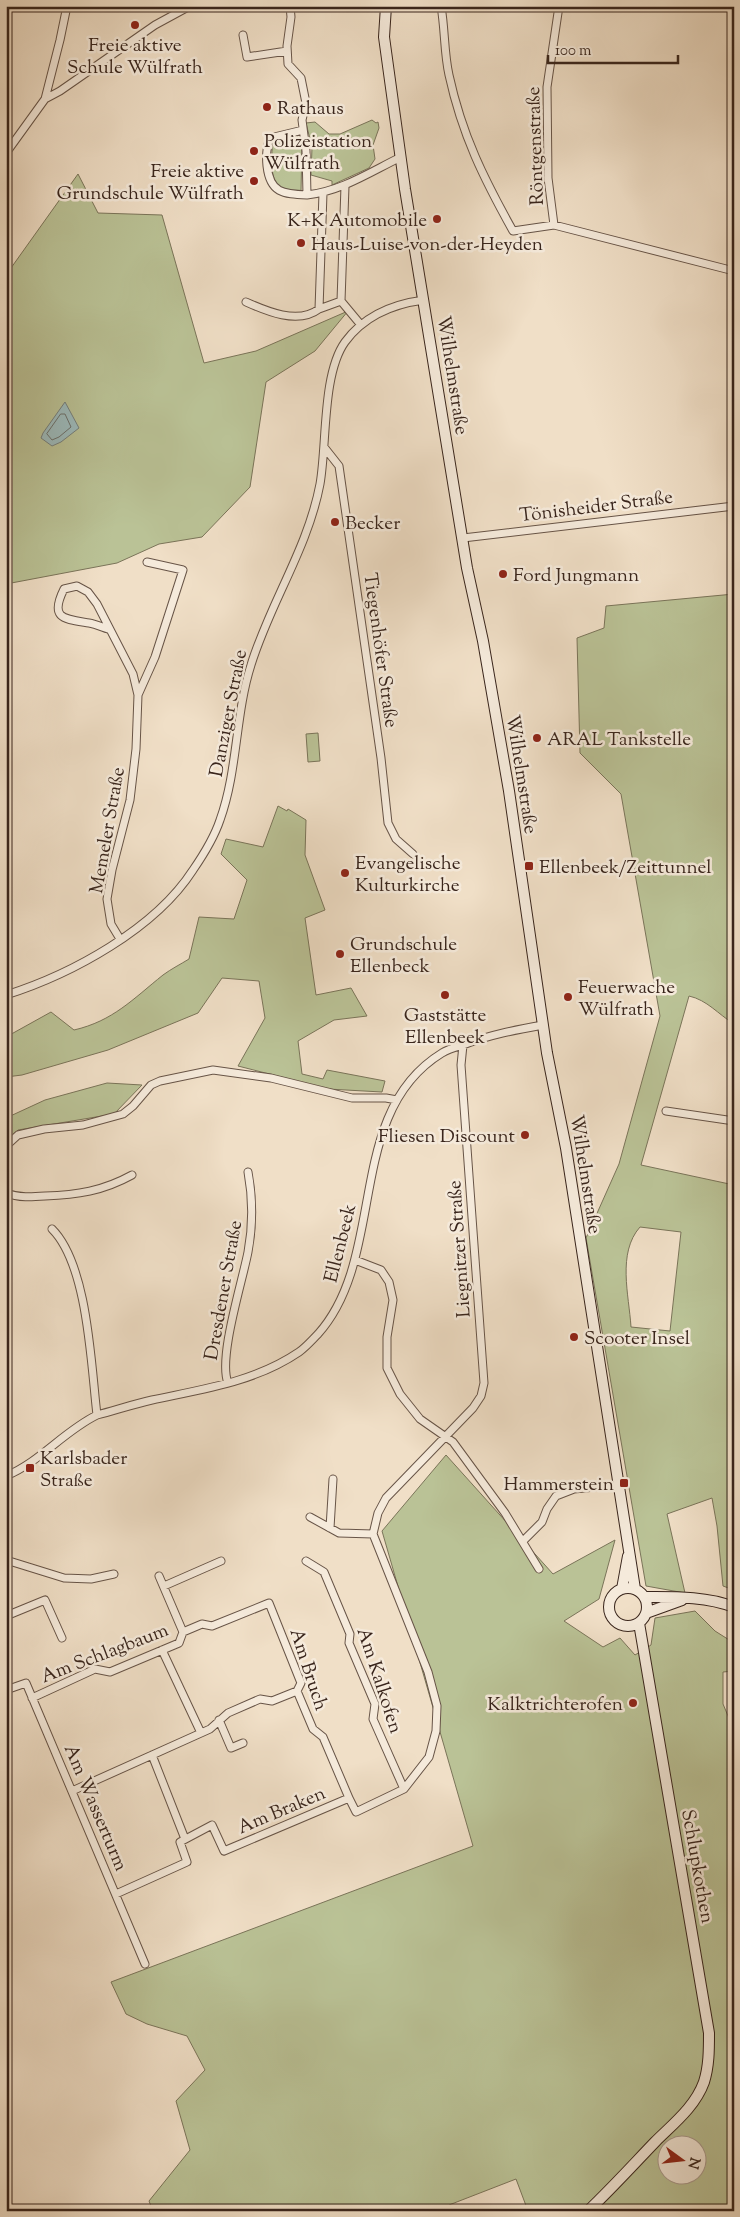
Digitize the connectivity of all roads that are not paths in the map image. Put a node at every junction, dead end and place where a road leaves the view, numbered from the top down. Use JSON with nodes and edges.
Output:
{"nodes":[{"id":1,"x":67,"y":6,"type":"edge"},
{"id":2,"x":190,"y":6,"type":"edge"},
{"id":3,"x":290,"y":6,"type":"edge"},
{"id":4,"x":386,"y":6,"type":"edge"},
{"id":5,"x":441,"y":6,"type":"edge"},
{"id":6,"x":559,"y":6,"type":"edge"},
{"id":7,"x":243,"y":34,"type":"dead end"},
{"id":8,"x":287,"y":50,"type":"junction"},
{"id":9,"x":45,"y":99,"type":"junction"},
{"id":10,"x":302,"y":130,"type":"junction"},
{"id":11,"x":6,"y":153,"type":"edge"},
{"id":12,"x":401,"y":157,"type":"junction"},
{"id":13,"x":344,"y":186,"type":"junction"},
{"id":14,"x":323,"y":193,"type":"junction"},
{"id":15,"x":307,"y":195,"type":"junction"},
{"id":16,"x":554,"y":225,"type":"junction"},
{"id":17,"x":734,"y":271,"type":"edge"},
{"id":18,"x":424,"y":300,"type":"junction"},
{"id":19,"x":341,"y":301,"type":"junction"},
{"id":20,"x":246,"y":302,"type":"dead end"},
{"id":21,"x":319,"y":309,"type":"junction"},
{"id":22,"x":361,"y":325,"type":"junction"},
{"id":23,"x":324,"y":447,"type":"junction"},
{"id":24,"x":734,"y":506,"type":"edge"},
{"id":25,"x":463,"y":538,"type":"junction"},
{"id":26,"x":147,"y":562,"type":"dead end"},
{"id":27,"x":108,"y":629,"type":"junction"},
{"id":28,"x":138,"y":695,"type":"junction"},
{"id":29,"x":413,"y":854,"type":"dead end"},
{"id":30,"x":120,"y":939,"type":"junction"},
{"id":31,"x":6,"y":995,"type":"edge"},
{"id":32,"x":544,"y":1025,"type":"junction"},
{"id":33,"x":463,"y":1045,"type":"junction"},
{"id":34,"x":397,"y":1100,"type":"junction"},
{"id":35,"x":666,"y":1111,"type":"dead end"},
{"id":36,"x":734,"y":1121,"type":"edge"},
{"id":37,"x":6,"y":1146,"type":"edge"},
{"id":38,"x":248,"y":1172,"type":"dead end"},
{"id":39,"x":132,"y":1176,"type":"dead end"},
{"id":40,"x":6,"y":1193,"type":"edge"},
{"id":41,"x":52,"y":1229,"type":"dead end"},
{"id":42,"x":355,"y":1260,"type":"junction"},
{"id":43,"x":228,"y":1384,"type":"junction"},
{"id":44,"x":98,"y":1415,"type":"junction"},
{"id":45,"x":445,"y":1436,"type":"junction"},
{"id":46,"x":6,"y":1476,"type":"edge"},
{"id":47,"x":333,"y":1478,"type":"dead end"},
{"id":48,"x":606,"y":1486,"type":"dead end"},
{"id":49,"x":310,"y":1517,"type":"dead end"},
{"id":50,"x":330,"y":1528,"type":"junction"},
{"id":51,"x":373,"y":1534,"type":"junction"},
{"id":52,"x":523,"y":1541,"type":"junction"},
{"id":53,"x":629,"y":1547,"type":"junction"},
{"id":54,"x":6,"y":1560,"type":"edge"},
{"id":55,"x":221,"y":1561,"type":"dead end"},
{"id":56,"x":306,"y":1561,"type":"dead end"},
{"id":57,"x":538,"y":1569,"type":"dead end"},
{"id":58,"x":114,"y":1574,"type":"dead end"},
{"id":59,"x":159,"y":1576,"type":"dead end"},
{"id":60,"x":164,"y":1586,"type":"junction"},
{"id":61,"x":622,"y":1589,"type":"junction"},
{"id":62,"x":635,"y":1589,"type":"junction"},
{"id":63,"x":647,"y":1597,"type":"junction"},
{"id":64,"x":674,"y":1600,"type":"junction"},
{"id":65,"x":269,"y":1602,"type":"joint"},
{"id":66,"x":734,"y":1607,"type":"edge"},
{"id":67,"x":649,"y":1612,"type":"junction"},
{"id":68,"x":6,"y":1616,"type":"edge"},
{"id":69,"x":640,"y":1623,"type":"junction"},
{"id":70,"x":629,"y":1626,"type":"junction"},
{"id":71,"x":183,"y":1632,"type":"junction"},
{"id":72,"x":62,"y":1638,"type":"dead end"},
{"id":73,"x":162,"y":1650,"type":"junction"},
{"id":74,"x":646,"y":1662,"type":"junction"},
{"id":75,"x":6,"y":1690,"type":"edge"},
{"id":76,"x":297,"y":1691,"type":"junction"},
{"id":77,"x":32,"y":1698,"type":"junction"},
{"id":78,"x":219,"y":1720,"type":"junction"},
{"id":79,"x":201,"y":1733,"type":"junction"},
{"id":80,"x":243,"y":1743,"type":"dead end"},
{"id":81,"x":152,"y":1755,"type":"junction"},
{"id":82,"x":404,"y":1789,"type":"junction"},
{"id":83,"x":72,"y":1791,"type":"junction"},
{"id":84,"x":349,"y":1798,"type":"junction"},
{"id":85,"x":185,"y":1839,"type":"junction"},
{"id":86,"x":116,"y":1894,"type":"junction"},
{"id":87,"x":145,"y":1964,"type":"dead end"},
{"id":88,"x":588,"y":2211,"type":"edge"}],
"edges":[{"from":1,"to":9,"type":"street"},
{"from":2,"to":9,"type":"street"},
{"from":3,"to":8,"type":"street"},
{"from":4,"to":12,"type":"main road","name":"Wilhelmstraße"},
{"from":5,"to":16,"type":"street"},
{"from":6,"to":16,"type":"street","name":"Röntgenstraße"},
{"from":7,"to":8,"type":"street"},
{"from":8,"to":10,"type":"street"},
{"from":9,"to":11,"type":"street"},
{"from":10,"to":15,"type":"street"},
{"from":10,"to":15,"type":"street"},
{"from":12,"to":13,"type":"street"},
{"from":12,"to":18,"type":"main road","name":"Wilhelmstraße"},
{"from":13,"to":14,"type":"street"},
{"from":13,"to":19,"type":"street"},
{"from":14,"to":15,"type":"street"},
{"from":14,"to":21,"type":"street"},
{"from":16,"to":17,"type":"street"},
{"from":18,"to":22,"type":"street","name":"Danziger Straße"},
{"from":18,"to":25,"type":"main road","name":"Wilhelmstraße"},
{"from":19,"to":21,"type":"street"},
{"from":19,"to":22,"type":"street"},
{"from":20,"to":21,"type":"street"},
{"from":22,"to":23,"type":"street","name":"Danziger Straße"},
{"from":23,"to":29,"type":"street","name":"Tiegenhöfer Straße"},
{"from":23,"to":30,"type":"street","name":"Danziger Straße"},
{"from":24,"to":25,"type":"street","name":"Tönisheider Straße"},
{"from":25,"to":32,"type":"main road","name":"Wilhelmstraße"},
{"from":26,"to":28,"type":"street","name":"Memeler Straße"},
{"from":27,"to":27,"type":"street","name":"Memeler Straße"},
{"from":27,"to":28,"type":"street","name":"Memeler Straße"},
{"from":28,"to":30,"type":"street","name":"Memeler Straße"},
{"from":30,"to":31,"type":"street","name":"Danziger Straße"},
{"from":32,"to":33,"type":"street","name":"Ellenbeek"},
{"from":32,"to":53,"type":"main road","name":"Wilhelmstraße"},
{"from":33,"to":34,"type":"street","name":"Ellenbeek"},
{"from":33,"to":45,"type":"street","name":"Liegnitzer Straße"},
{"from":34,"to":37,"type":"street"},
{"from":34,"to":42,"type":"street","name":"Ellenbeek"},
{"from":35,"to":36,"type":"street"},
{"from":38,"to":43,"type":"street","name":"Dresdener Straße"},
{"from":39,"to":40,"type":"street"},
{"from":41,"to":44,"type":"street"},
{"from":42,"to":43,"type":"street","name":"Ellenbeek"},
{"from":42,"to":45,"type":"street"},
{"from":43,"to":44,"type":"street","name":"Ellenbeek"},
{"from":44,"to":46,"type":"street","name":"Ellenbeek"},
{"from":45,"to":51,"type":"street"},
{"from":45,"to":52,"type":"street"},
{"from":47,"to":50,"type":"street"},
{"from":48,"to":52,"type":"street"},
{"from":49,"to":50,"type":"street"},
{"from":50,"to":51,"type":"street"},
{"from":51,"to":82,"type":"street","name":"Am Braken"},
{"from":52,"to":57,"type":"street"},
{"from":53,"to":61,"type":"main road","name":"Wilhelmstraße"},
{"from":53,"to":62,"type":"main road","name":"Wilhelmstraße"},
{"from":54,"to":58,"type":"street"},
{"from":55,"to":60,"type":"street"},
{"from":56,"to":82,"type":"street","name":"Am Kalkofen"},
{"from":59,"to":60,"type":"street","name":"Am Schlagbaum"},
{"from":60,"to":71,"type":"street","name":"Am Schlagbaum"},
{"from":61,"to":62,"type":"main road"},
{"from":61,"to":70,"type":"main road"},
{"from":62,"to":63,"type":"main road"},
{"from":63,"to":64,"type":"main road"},
{"from":63,"to":67,"type":"main road"},
{"from":64,"to":66,"type":"main road"},
{"from":64,"to":67,"type":"main road"},
{"from":65,"to":71,"type":"street","name":"Am Schlagbaum"},
{"from":65,"to":76,"type":"street","name":"Am Bruch"},
{"from":67,"to":69,"type":"main road"},
{"from":68,"to":72,"type":"street"},
{"from":69,"to":70,"type":"main road"},
{"from":69,"to":74,"type":"main road","name":"Schlupkothen"},
{"from":70,"to":74,"type":"main road","name":"Schlupkothen"},
{"from":71,"to":73,"type":"street","name":"Am Schlagbaum"},
{"from":73,"to":77,"type":"street","name":"Am Schlagbaum"},
{"from":73,"to":79,"type":"street"},
{"from":74,"to":88,"type":"main road","name":"Schlupkothen"},
{"from":75,"to":77,"type":"street","name":"Am Wasserturm"},
{"from":76,"to":78,"type":"street"},
{"from":76,"to":84,"type":"street","name":"Am Bruch"},
{"from":77,"to":83,"type":"street","name":"Am Wasserturm"},
{"from":78,"to":79,"type":"street"},
{"from":78,"to":80,"type":"street"},
{"from":79,"to":81,"type":"street"},
{"from":81,"to":83,"type":"street"},
{"from":81,"to":85,"type":"street"},
{"from":82,"to":84,"type":"street","name":"Am Braken"},
{"from":83,"to":86,"type":"street","name":"Am Wasserturm"},
{"from":84,"to":85,"type":"street","name":"Am Braken"},
{"from":85,"to":86,"type":"street"},
{"from":86,"to":87,"type":"street","name":"Am Wasserturm"}]}
